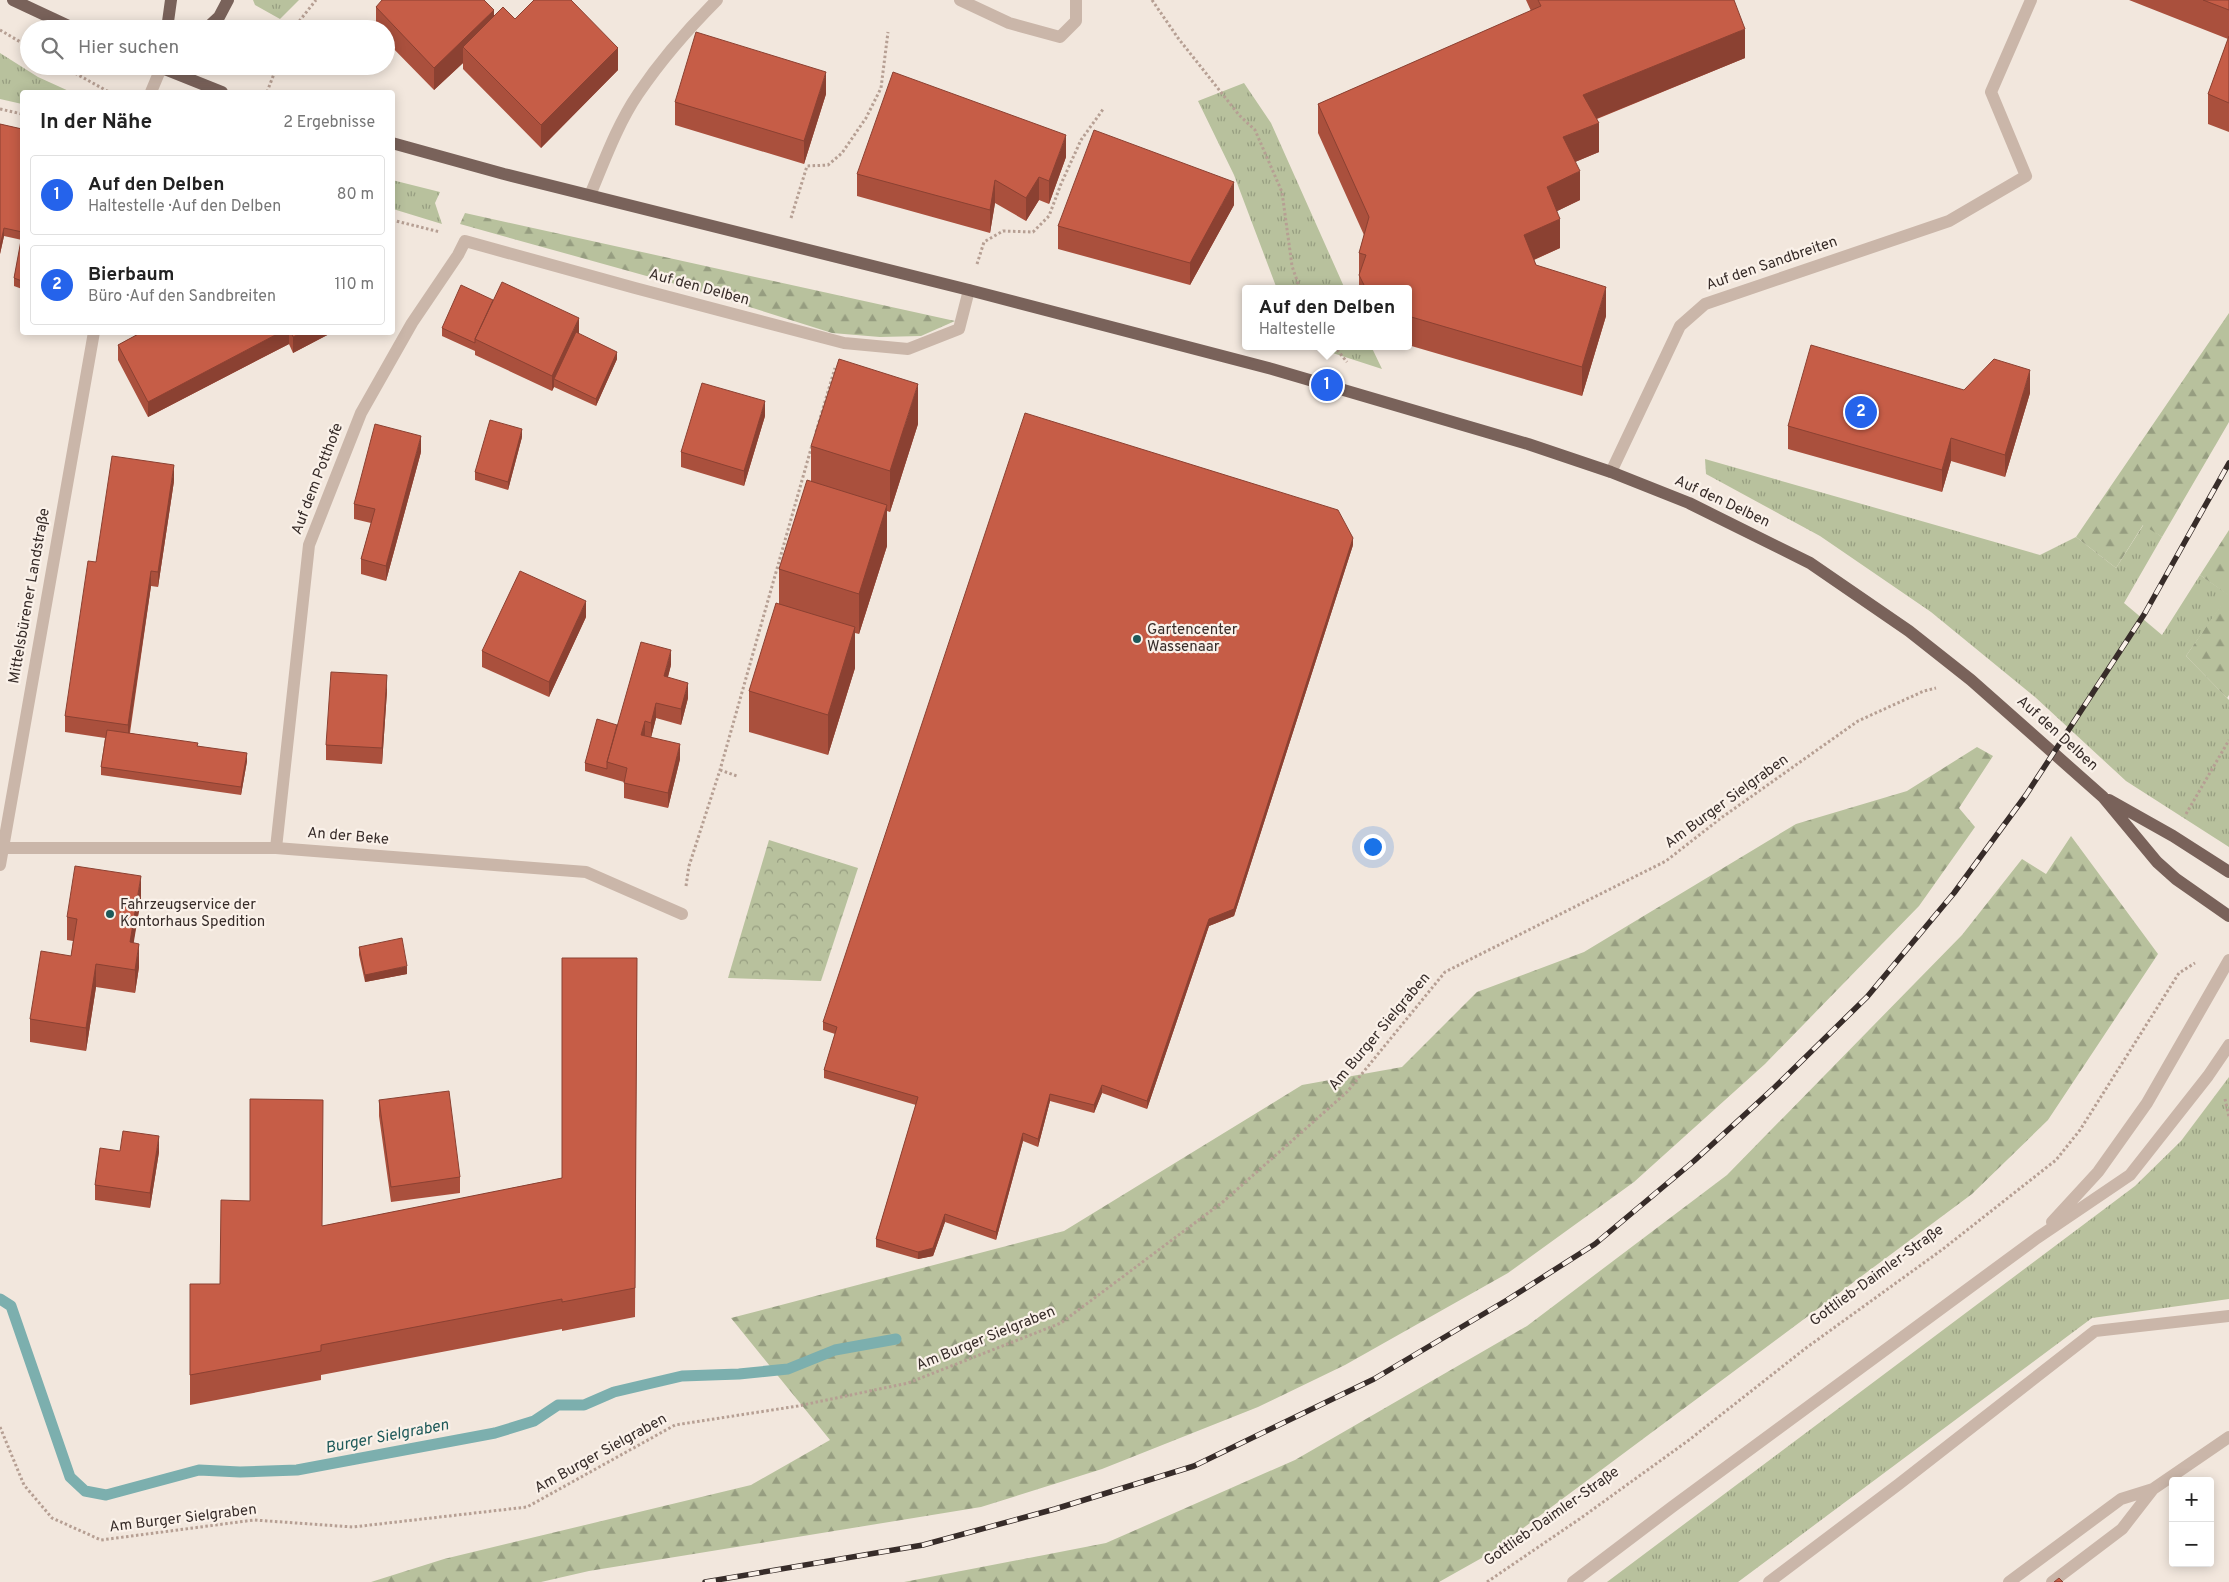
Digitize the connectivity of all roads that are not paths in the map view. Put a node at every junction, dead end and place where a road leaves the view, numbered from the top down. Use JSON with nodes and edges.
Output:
{"nodes":[{"id":1,"x":13,"y":0,"type":"edge"},
{"id":2,"x":171,"y":0,"type":"edge"},
{"id":3,"x":228,"y":0,"type":"edge"},
{"id":4,"x":716,"y":0,"type":"edge"},
{"id":5,"x":960,"y":0,"type":"edge"},
{"id":6,"x":1076,"y":0,"type":"edge"},
{"id":7,"x":2031,"y":0,"type":"edge"},
{"id":8,"x":56,"y":20,"type":"edge"},
{"id":9,"x":168,"y":20,"type":"edge"},
{"id":10,"x":215,"y":20,"type":"edge"},
{"id":11,"x":158,"y":75,"type":"edge"},
{"id":12,"x":181,"y":75,"type":"edge"},
{"id":13,"x":152,"y":90,"type":"edge"},
{"id":14,"x":217,"y":90,"type":"edge"},
{"id":15,"x":395,"y":144,"type":"edge"},
{"id":16,"x":590,"y":195,"type":"junction"},
{"id":17,"x":465,"y":240,"type":"joint"},
{"id":18,"x":970,"y":290,"type":"junction"},
{"id":19,"x":93,"y":335,"type":"edge"},
{"id":20,"x":1612,"y":472,"type":"junction"},
{"id":21,"x":2103,"y":796,"type":"junction"},
{"id":22,"x":1,"y":848,"type":"edge"},
{"id":23,"x":276,"y":848,"type":"junction"},
{"id":24,"x":0,"y":864,"type":"edge"},
{"id":25,"x":2229,"y":872,"type":"edge"},
{"id":26,"x":682,"y":914,"type":"road end"},
{"id":27,"x":2229,"y":916,"type":"edge"},
{"id":28,"x":2229,"y":960,"type":"edge"},
{"id":29,"x":2229,"y":1045,"type":"edge"},
{"id":30,"x":2036,"y":1238,"type":"junction"},
{"id":31,"x":2229,"y":1316,"type":"edge"},
{"id":32,"x":2229,"y":1437,"type":"edge"},
{"id":33,"x":2153,"y":1489,"type":"junction"},
{"id":34,"x":1573,"y":1582,"type":"edge"},
{"id":35,"x":1769,"y":1582,"type":"edge"},
{"id":36,"x":2009,"y":1582,"type":"edge"},
{"id":37,"x":2052,"y":1582,"type":"edge"}],
"edges":[{"from":1,"to":8,"type":"main road"},
{"from":2,"to":9,"type":"main road"},
{"from":3,"to":10,"type":"main road"},
{"from":4,"to":16,"type":"street"},
{"from":5,"to":6,"type":"street"},
{"from":7,"to":20,"type":"street","name":"Auf den Sandbreiten"},
{"from":11,"to":13,"type":"street"},
{"from":12,"to":14,"type":"main road"},
{"from":15,"to":16,"type":"main road","name":"Auf den Delben"},
{"from":16,"to":18,"type":"main road","name":"Auf den Delben"},
{"from":17,"to":18,"type":"street","name":"Auf den Delben"},
{"from":17,"to":23,"type":"street","name":"Auf dem Potthofe"},
{"from":18,"to":20,"type":"main road","name":"Auf den Delben"},
{"from":19,"to":22,"type":"street","name":"Mittelsbürener Landstraße"},
{"from":20,"to":21,"type":"main road","name":"Auf den Delben"},
{"from":21,"to":25,"type":"main road","name":"Auf den Delben"},
{"from":21,"to":27,"type":"main road","name":"Auf den Delben"},
{"from":22,"to":23,"type":"street","name":"An der Beke"},
{"from":22,"to":24,"type":"street","name":"Mittelsbürener Landstraße"},
{"from":23,"to":26,"type":"street","name":"An der Beke"},
{"from":28,"to":30,"type":"street"},
{"from":29,"to":30,"type":"street"},
{"from":30,"to":34,"type":"street"},
{"from":31,"to":35,"type":"street"},
{"from":32,"to":33,"type":"street"},
{"from":33,"to":36,"type":"street"},
{"from":33,"to":37,"type":"street"}]}
